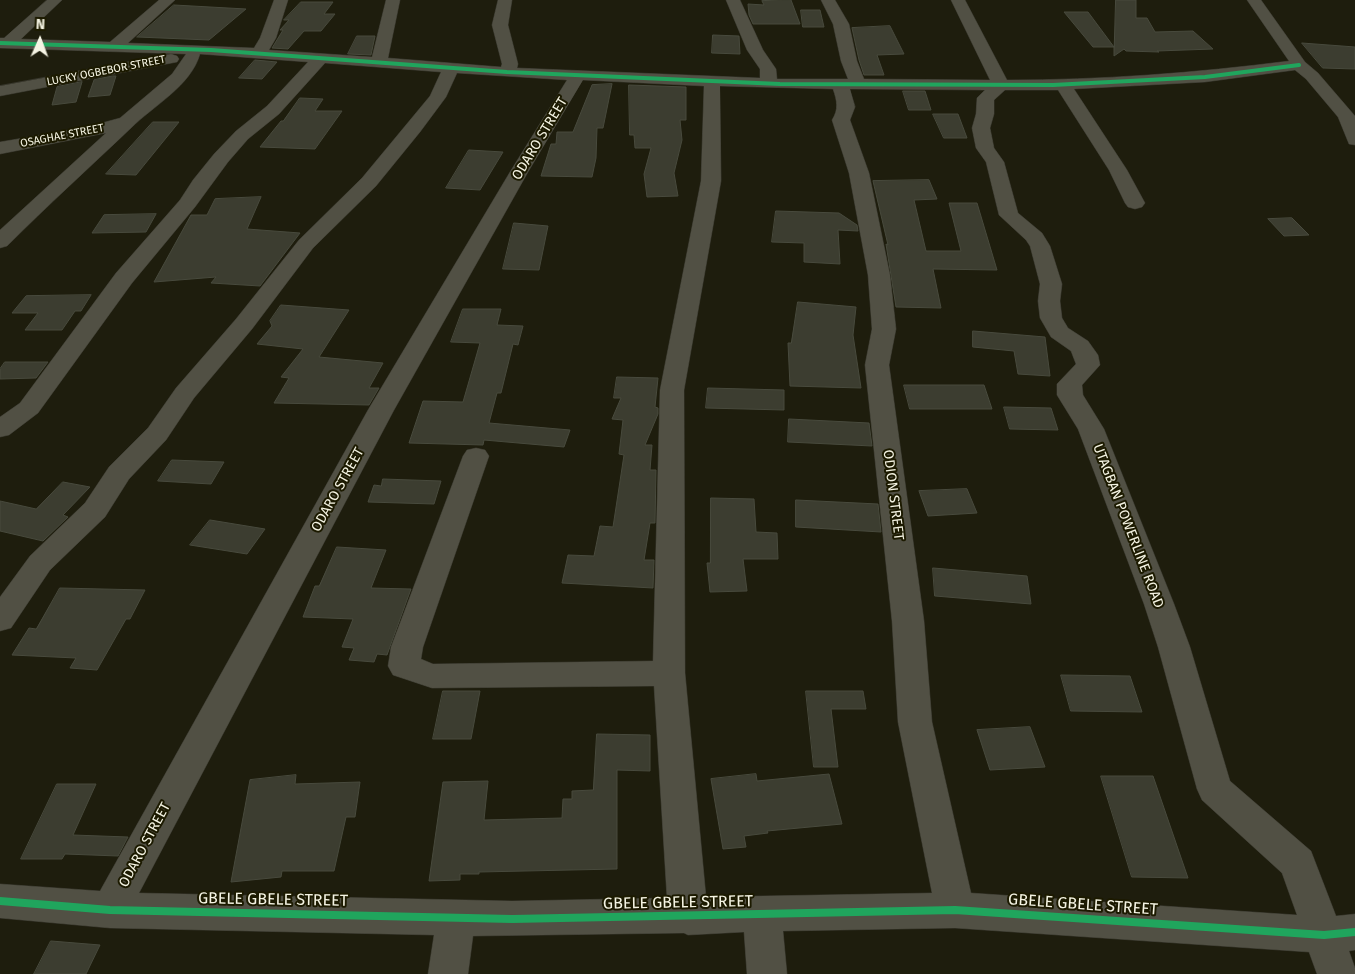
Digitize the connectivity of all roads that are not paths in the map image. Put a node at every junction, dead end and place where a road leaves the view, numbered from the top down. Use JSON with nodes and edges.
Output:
{"nodes":[{"id":1,"x":55,"y":0,"type":"edge"},
{"id":2,"x":168,"y":0,"type":"edge"},
{"id":3,"x":281,"y":0,"type":"edge"},
{"id":4,"x":393,"y":0,"type":"edge"},
{"id":5,"x":505,"y":0,"type":"edge"},
{"id":6,"x":733,"y":0,"type":"edge"},
{"id":7,"x":828,"y":0,"type":"edge"},
{"id":8,"x":958,"y":0,"type":"edge"},
{"id":9,"x":1254,"y":0,"type":"edge"},
{"id":10,"x":4,"y":43,"type":"edge"},
{"id":11,"x":115,"y":46,"type":"junction"},
{"id":12,"x":212,"y":50,"type":"junction"},
{"id":13,"x":258,"y":54,"type":"junction"},
{"id":14,"x":193,"y":55,"type":"junction"},
{"id":15,"x":321,"y":58,"type":"junction"},
{"id":16,"x":380,"y":62,"type":"junction"},
{"id":17,"x":1299,"y":66,"type":"junction"},
{"id":18,"x":451,"y":67,"type":"junction"},
{"id":19,"x":507,"y":72,"type":"junction"},
{"id":20,"x":578,"y":76,"type":"junction"},
{"id":21,"x":712,"y":81,"type":"junction"},
{"id":22,"x":770,"y":83,"type":"junction"},
{"id":23,"x":848,"y":84,"type":"junction"},
{"id":24,"x":1063,"y":84,"type":"junction"},
{"id":25,"x":0,"y":91,"type":"edge"},
{"id":26,"x":993,"y":91,"type":"junction"},
{"id":27,"x":123,"y":124,"type":"junction"},
{"id":28,"x":1355,"y":140,"type":"edge"},
{"id":29,"x":0,"y":148,"type":"edge"},
{"id":30,"x":1135,"y":203,"type":"dead end"},
{"id":31,"x":31,"y":211,"type":"junction"},
{"id":32,"x":0,"y":217,"type":"edge"},
{"id":33,"x":0,"y":242,"type":"edge"},
{"id":34,"x":0,"y":429,"type":"edge"},
{"id":35,"x":476,"y":456,"type":"dead end"},
{"id":36,"x":0,"y":620,"type":"edge"},
{"id":37,"x":669,"y":673,"type":"junction"},
{"id":38,"x":0,"y":901,"type":"edge"},
{"id":39,"x":110,"y":910,"type":"junction"},
{"id":40,"x":955,"y":910,"type":"junction"},
{"id":41,"x":762,"y":915,"type":"junction"},
{"id":42,"x":688,"y":916,"type":"junction"},
{"id":43,"x":456,"y":918,"type":"junction"},
{"id":44,"x":1340,"y":933,"type":"edge"},
{"id":45,"x":448,"y":974,"type":"edge"},
{"id":46,"x":767,"y":974,"type":"edge"},
{"id":47,"x":1337,"y":974,"type":"edge"}],
"edges":[{"from":1,"to":10,"type":"street"},
{"from":2,"to":11,"type":"street"},
{"from":3,"to":13,"type":"street"},
{"from":4,"to":16,"type":"street"},
{"from":5,"to":19,"type":"street"},
{"from":6,"to":22,"type":"street"},
{"from":7,"to":23,"type":"street","name":"ODION STREET"},
{"from":8,"to":26,"type":"street"},
{"from":9,"to":17,"type":"street"},
{"from":10,"to":11,"type":"street"},
{"from":11,"to":12,"type":"street"},
{"from":12,"to":13,"type":"street"},
{"from":12,"to":14,"type":"street","name":"LUCKY OGBEBOR STREET"},
{"from":13,"to":15,"type":"street"},
{"from":14,"to":25,"type":"street","name":"LUCKY OGBEBOR STREET"},
{"from":14,"to":27,"type":"street"},
{"from":15,"to":16,"type":"street"},
{"from":15,"to":34,"type":"street"},
{"from":16,"to":18,"type":"street"},
{"from":17,"to":24,"type":"street"},
{"from":17,"to":28,"type":"street"},
{"from":18,"to":19,"type":"street"},
{"from":18,"to":36,"type":"street"},
{"from":19,"to":20,"type":"street"},
{"from":20,"to":21,"type":"street"},
{"from":20,"to":39,"type":"street","name":"ODARO STREET"},
{"from":21,"to":22,"type":"street"},
{"from":21,"to":37,"type":"street"},
{"from":22,"to":23,"type":"street"},
{"from":23,"to":26,"type":"street"},
{"from":23,"to":40,"type":"street","name":"ODION STREET"},
{"from":24,"to":26,"type":"street"},
{"from":24,"to":30,"type":"street"},
{"from":26,"to":44,"type":"street","name":"UTAGBAN POWERLINE ROAD"},
{"from":27,"to":29,"type":"street","name":"OSAGHAE STREET"},
{"from":27,"to":31,"type":"street"},
{"from":31,"to":32,"type":"street"},
{"from":31,"to":33,"type":"street"},
{"from":35,"to":37,"type":"street"},
{"from":37,"to":42,"type":"street"},
{"from":38,"to":39,"type":"street","name":"GBELE GBELE STREET"},
{"from":39,"to":43,"type":"street","name":"GBELE GBELE STREET"},
{"from":40,"to":41,"type":"street","name":"GBELE GBELE STREET"},
{"from":40,"to":44,"type":"street","name":"GBELE GBELE STREET"},
{"from":41,"to":42,"type":"street","name":"GBELE GBELE STREET"},
{"from":41,"to":46,"type":"street"},
{"from":42,"to":43,"type":"street","name":"GBELE GBELE STREET"},
{"from":43,"to":45,"type":"street"},
{"from":44,"to":47,"type":"street","name":"UTAGBAN POWERLINE ROAD"}]}
